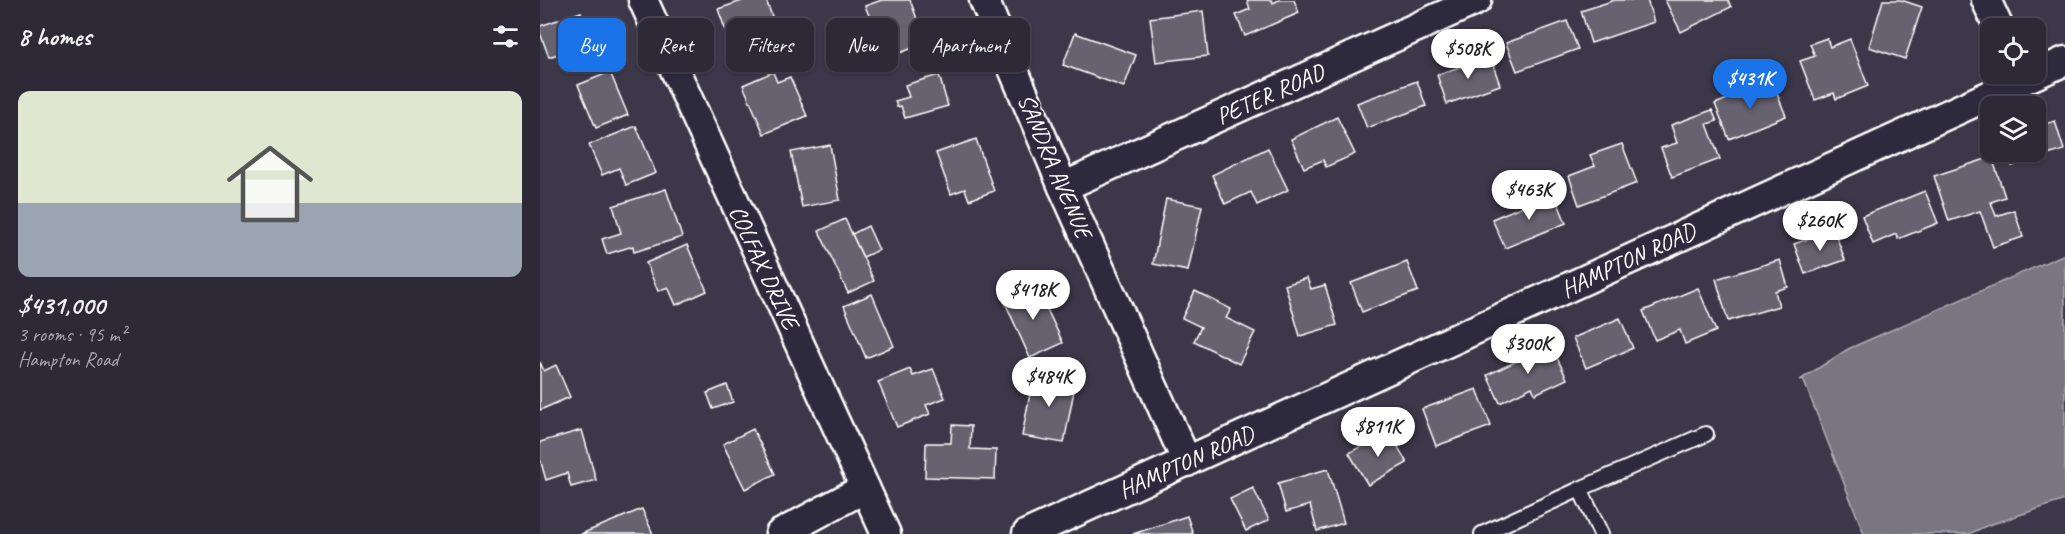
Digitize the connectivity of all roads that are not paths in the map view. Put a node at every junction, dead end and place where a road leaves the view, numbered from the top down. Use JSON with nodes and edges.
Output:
{"nodes":[{"id":1,"x":643,"y":0,"type":"edge"},
{"id":2,"x":984,"y":0,"type":"edge"},
{"id":3,"x":1477,"y":0,"type":"edge"},
{"id":4,"x":1986,"y":0,"type":"edge"},
{"id":5,"x":1994,"y":18,"type":"edge"},
{"id":6,"x":2065,"y":61,"type":"edge"},
{"id":7,"x":2046,"y":68,"type":"edge"},
{"id":8,"x":2006,"y":84,"type":"edge"},
{"id":9,"x":1063,"y":187,"type":"junction"},
{"id":10,"x":1706,"y":434,"type":"dead end"},
{"id":11,"x":1187,"y":462,"type":"junction"},
{"id":12,"x":865,"y":488,"type":"junction"},
{"id":13,"x":1580,"y":489,"type":"junction"},
{"id":14,"x":780,"y":534,"type":"edge"},
{"id":15,"x":886,"y":534,"type":"edge"},
{"id":16,"x":1027,"y":534,"type":"edge"},
{"id":17,"x":1482,"y":534,"type":"edge"},
{"id":18,"x":1601,"y":534,"type":"edge"}],
"edges":[{"from":1,"to":12,"type":"street","name":"COLFAX DRIVE"},
{"from":2,"to":9,"type":"street","name":"SANDRA AVENUE"},
{"from":3,"to":9,"type":"street","name":"PETER ROAD"},
{"from":4,"to":5,"type":"street"},
{"from":6,"to":7,"type":"street","name":"HAMPTON ROAD"},
{"from":8,"to":11,"type":"street","name":"HAMPTON ROAD"},
{"from":9,"to":11,"type":"street","name":"SANDRA AVENUE"},
{"from":10,"to":13,"type":"lane"},
{"from":11,"to":16,"type":"street","name":"HAMPTON ROAD"},
{"from":12,"to":14,"type":"street"},
{"from":12,"to":15,"type":"street","name":"COLFAX DRIVE"},
{"from":13,"to":17,"type":"lane"},
{"from":13,"to":18,"type":"lane"}]}
